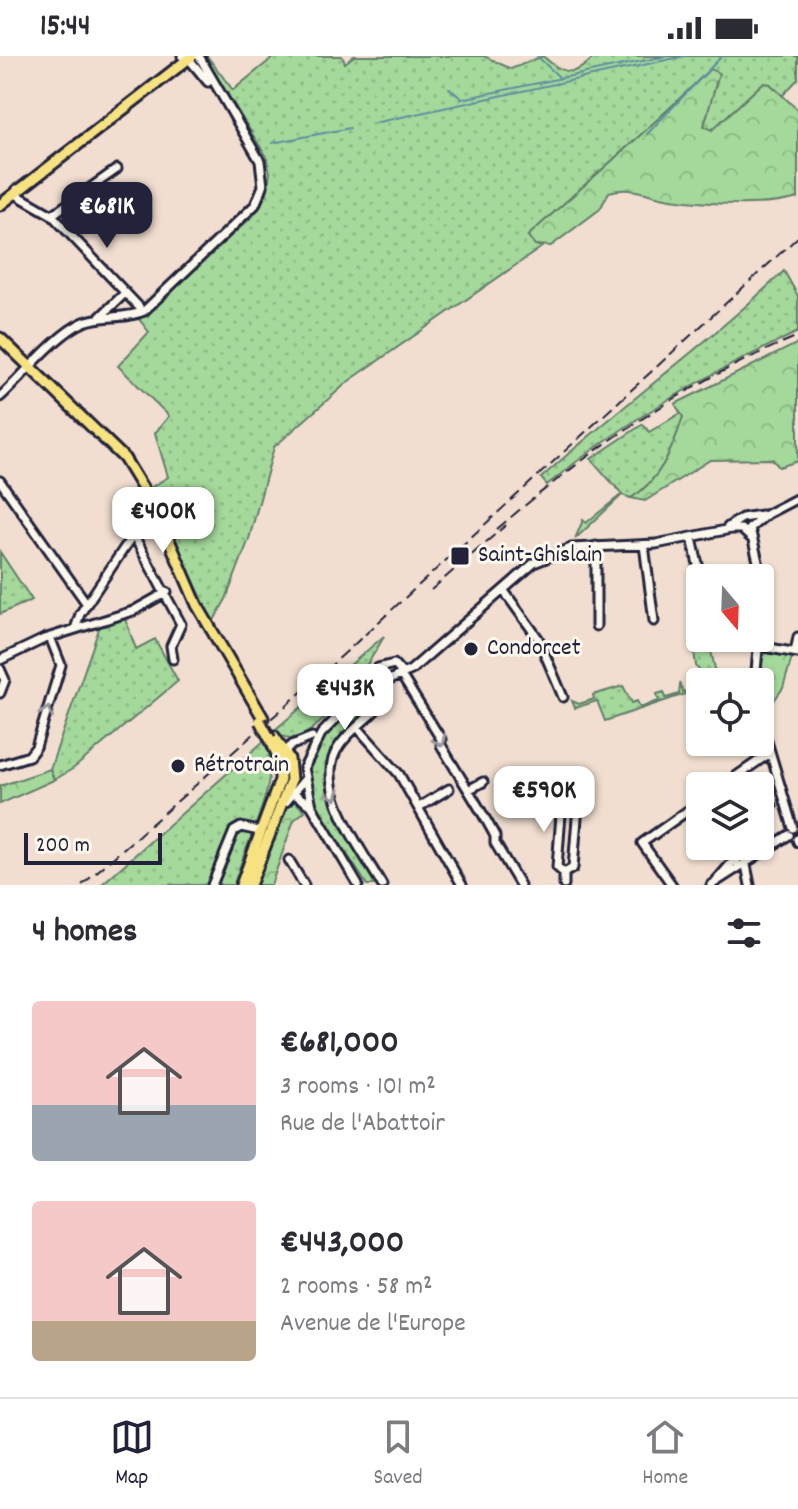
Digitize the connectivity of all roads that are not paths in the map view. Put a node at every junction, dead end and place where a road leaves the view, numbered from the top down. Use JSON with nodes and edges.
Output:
{"nodes":[{"id":1,"x":191,"y":57,"type":"edge"},
{"id":2,"x":50,"y":165,"type":"junction"},
{"id":3,"x":117,"y":169,"type":"dead end"},
{"id":4,"x":27,"y":178,"type":"junction"},
{"id":5,"x":15,"y":193,"type":"junction"},
{"id":6,"x":0,"y":202,"type":"edge"},
{"id":7,"x":52,"y":215,"type":"junction"},
{"id":8,"x":125,"y":293,"type":"junction"},
{"id":9,"x":139,"y":307,"type":"dead end"},
{"id":10,"x":100,"y":317,"type":"junction"},
{"id":11,"x":0,"y":338,"type":"edge"},
{"id":12,"x":4,"y":348,"type":"edge"},
{"id":13,"x":30,"y":368,"type":"junction"},
{"id":14,"x":0,"y":397,"type":"edge"},
{"id":15,"x":0,"y":481,"type":"edge"},
{"id":16,"x":796,"y":503,"type":"edge"},
{"id":17,"x":155,"y":513,"type":"junction"},
{"id":18,"x":745,"y":525,"type":"junction"},
{"id":19,"x":133,"y":534,"type":"junction"},
{"id":20,"x":692,"y":538,"type":"junction"},
{"id":21,"x":644,"y":545,"type":"junction"},
{"id":22,"x":596,"y":546,"type":"junction"},
{"id":23,"x":698,"y":564,"type":"edge"},
{"id":24,"x":758,"y":564,"type":"edge"},
{"id":25,"x":504,"y":591,"type":"junction"},
{"id":26,"x":167,"y":592,"type":"junction"},
{"id":27,"x":87,"y":604,"type":"junction"},
{"id":28,"x":654,"y":621,"type":"dead end"},
{"id":29,"x":596,"y":626,"type":"dead end"},
{"id":30,"x":75,"y":629,"type":"junction"},
{"id":31,"x":50,"y":637,"type":"junction"},
{"id":32,"x":798,"y":637,"type":"edge"},
{"id":33,"x":774,"y":645,"type":"edge"},
{"id":34,"x":797,"y":652,"type":"edge"},
{"id":35,"x":173,"y":659,"type":"dead end"},
{"id":36,"x":0,"y":660,"type":"edge"},
{"id":37,"x":0,"y":669,"type":"edge"},
{"id":38,"x":371,"y":674,"type":"junction"},
{"id":39,"x":402,"y":674,"type":"junction"},
{"id":40,"x":380,"y":684,"type":"junction"},
{"id":41,"x":0,"y":693,"type":"edge"},
{"id":42,"x":563,"y":697,"type":"dead end"},
{"id":43,"x":357,"y":727,"type":"junction"},
{"id":44,"x":312,"y":737,"type":"junction"},
{"id":45,"x":274,"y":738,"type":"junction"},
{"id":46,"x":291,"y":746,"type":"junction"},
{"id":47,"x":304,"y":752,"type":"junction"},
{"id":48,"x":766,"y":756,"type":"edge"},
{"id":49,"x":771,"y":756,"type":"edge"},
{"id":50,"x":280,"y":761,"type":"junction"},
{"id":51,"x":0,"y":765,"type":"edge"},
{"id":52,"x":742,"y":772,"type":"edge"},
{"id":53,"x":280,"y":780,"type":"junction"},
{"id":54,"x":303,"y":782,"type":"junction"},
{"id":55,"x":483,"y":782,"type":"dead end"},
{"id":56,"x":456,"y":785,"type":"junction"},
{"id":57,"x":470,"y":789,"type":"junction"},
{"id":58,"x":291,"y":791,"type":"junction"},
{"id":59,"x":302,"y":800,"type":"junction"},
{"id":60,"x":284,"y":804,"type":"junction"},
{"id":61,"x":312,"y":806,"type":"junction"},
{"id":62,"x":419,"y":807,"type":"junction"},
{"id":63,"x":686,"y":812,"type":"edge"},
{"id":64,"x":277,"y":814,"type":"junction"},
{"id":65,"x":259,"y":831,"type":"junction"},
{"id":66,"x":796,"y":835,"type":"edge"},
{"id":67,"x":289,"y":860,"type":"dead end"},
{"id":68,"x":740,"y":862,"type":"junction"},
{"id":69,"x":564,"y":873,"type":"junction"},
{"id":70,"x":733,"y":873,"type":"junction"},
{"id":71,"x":712,"y":884,"type":"edge"},
{"id":72,"x":212,"y":885,"type":"edge"},
{"id":73,"x":241,"y":885,"type":"edge"},
{"id":74,"x":250,"y":885,"type":"edge"},
{"id":75,"x":304,"y":885,"type":"edge"},
{"id":76,"x":358,"y":885,"type":"edge"},
{"id":77,"x":382,"y":885,"type":"edge"},
{"id":78,"x":462,"y":885,"type":"edge"},
{"id":79,"x":520,"y":885,"type":"edge"},
{"id":80,"x":564,"y":885,"type":"edge"},
{"id":81,"x":672,"y":885,"type":"edge"},
{"id":82,"x":736,"y":885,"type":"edge"},
{"id":83,"x":750,"y":885,"type":"edge"}],
"edges":[{"from":1,"to":2,"type":"main road"},
{"from":1,"to":10,"type":"street"},
{"from":2,"to":4,"type":"main road"},
{"from":2,"to":5,"type":"main road"},
{"from":3,"to":7,"type":"street"},
{"from":4,"to":5,"type":"street"},
{"from":4,"to":6,"type":"main road"},
{"from":5,"to":6,"type":"main road"},
{"from":5,"to":7,"type":"street"},
{"from":7,"to":8,"type":"street"},
{"from":8,"to":9,"type":"street"},
{"from":8,"to":10,"type":"street"},
{"from":10,"to":13,"type":"street"},
{"from":11,"to":13,"type":"main road"},
{"from":12,"to":13,"type":"main road"},
{"from":13,"to":14,"type":"street"},
{"from":13,"to":17,"type":"main road"},
{"from":15,"to":27,"type":"street"},
{"from":16,"to":18,"type":"street"},
{"from":17,"to":19,"type":"street"},
{"from":17,"to":45,"type":"main road","bridge":true},
{"from":18,"to":20,"type":"street"},
{"from":18,"to":24,"type":"street"},
{"from":19,"to":26,"type":"street"},
{"from":19,"to":27,"type":"street"},
{"from":20,"to":21,"type":"street"},
{"from":20,"to":23,"type":"street"},
{"from":21,"to":22,"type":"street"},
{"from":21,"to":28,"type":"street"},
{"from":22,"to":25,"type":"street"},
{"from":22,"to":29,"type":"street"},
{"from":25,"to":39,"type":"street"},
{"from":25,"to":42,"type":"street"},
{"from":26,"to":30,"type":"street"},
{"from":26,"to":35,"type":"street"},
{"from":27,"to":30,"type":"street"},
{"from":30,"to":31,"type":"street"},
{"from":31,"to":36,"type":"street"},
{"from":51,"to":31,"type":"street","one_way":true},
{"from":32,"to":34,"type":"street"},
{"from":33,"to":34,"type":"street"},
{"from":37,"to":41,"type":"street"},
{"from":38,"to":39,"type":"street"},
{"from":38,"to":40,"type":"street"},
{"from":38,"to":44,"type":"street"},
{"from":39,"to":40,"type":"street"},
{"from":39,"to":56,"type":"street","one_way":true},
{"from":40,"to":43,"type":"street"},
{"from":40,"to":54,"type":"street"},
{"from":43,"to":62,"type":"street"},
{"from":43,"to":77,"type":"street","one_way":true},
{"from":44,"to":46,"type":"street"},
{"from":44,"to":47,"type":"street"},
{"from":45,"to":46,"type":"main road"},
{"from":45,"to":50,"type":"main road"},
{"from":46,"to":47,"type":"street"},
{"from":46,"to":50,"type":"street"},
{"from":46,"to":58,"type":"main road"},
{"from":47,"to":54,"type":"street"},
{"from":48,"to":52,"type":"street"},
{"from":49,"to":66,"type":"street"},
{"from":50,"to":53,"type":"main road"},
{"from":53,"to":58,"type":"street"},
{"from":53,"to":65,"type":"main road"},
{"from":54,"to":58,"type":"street"},
{"from":54,"to":61,"type":"street"},
{"from":55,"to":57,"type":"street"},
{"from":56,"to":57,"type":"street"},
{"from":56,"to":62,"type":"street"},
{"from":57,"to":79,"type":"street"},
{"from":58,"to":59,"type":"street"},
{"from":58,"to":60,"type":"street"},
{"from":58,"to":64,"type":"main road"},
{"from":59,"to":60,"type":"street"},
{"from":59,"to":61,"type":"street"},
{"from":60,"to":64,"type":"street"},
{"from":61,"to":76,"type":"street"},
{"from":62,"to":78,"type":"street"},
{"from":63,"to":81,"type":"street"},
{"from":64,"to":74,"type":"main road"},
{"from":65,"to":72,"type":"street"},
{"from":65,"to":73,"type":"main road"},
{"from":66,"to":68,"type":"street"},
{"from":67,"to":75,"type":"street"},
{"from":68,"to":70,"type":"street"},
{"from":68,"to":71,"type":"street"},
{"from":68,"to":83,"type":"street"},
{"from":69,"to":69,"type":"street"},
{"from":69,"to":80,"type":"street"},
{"from":70,"to":71,"type":"street"},
{"from":70,"to":82,"type":"street"}]}
